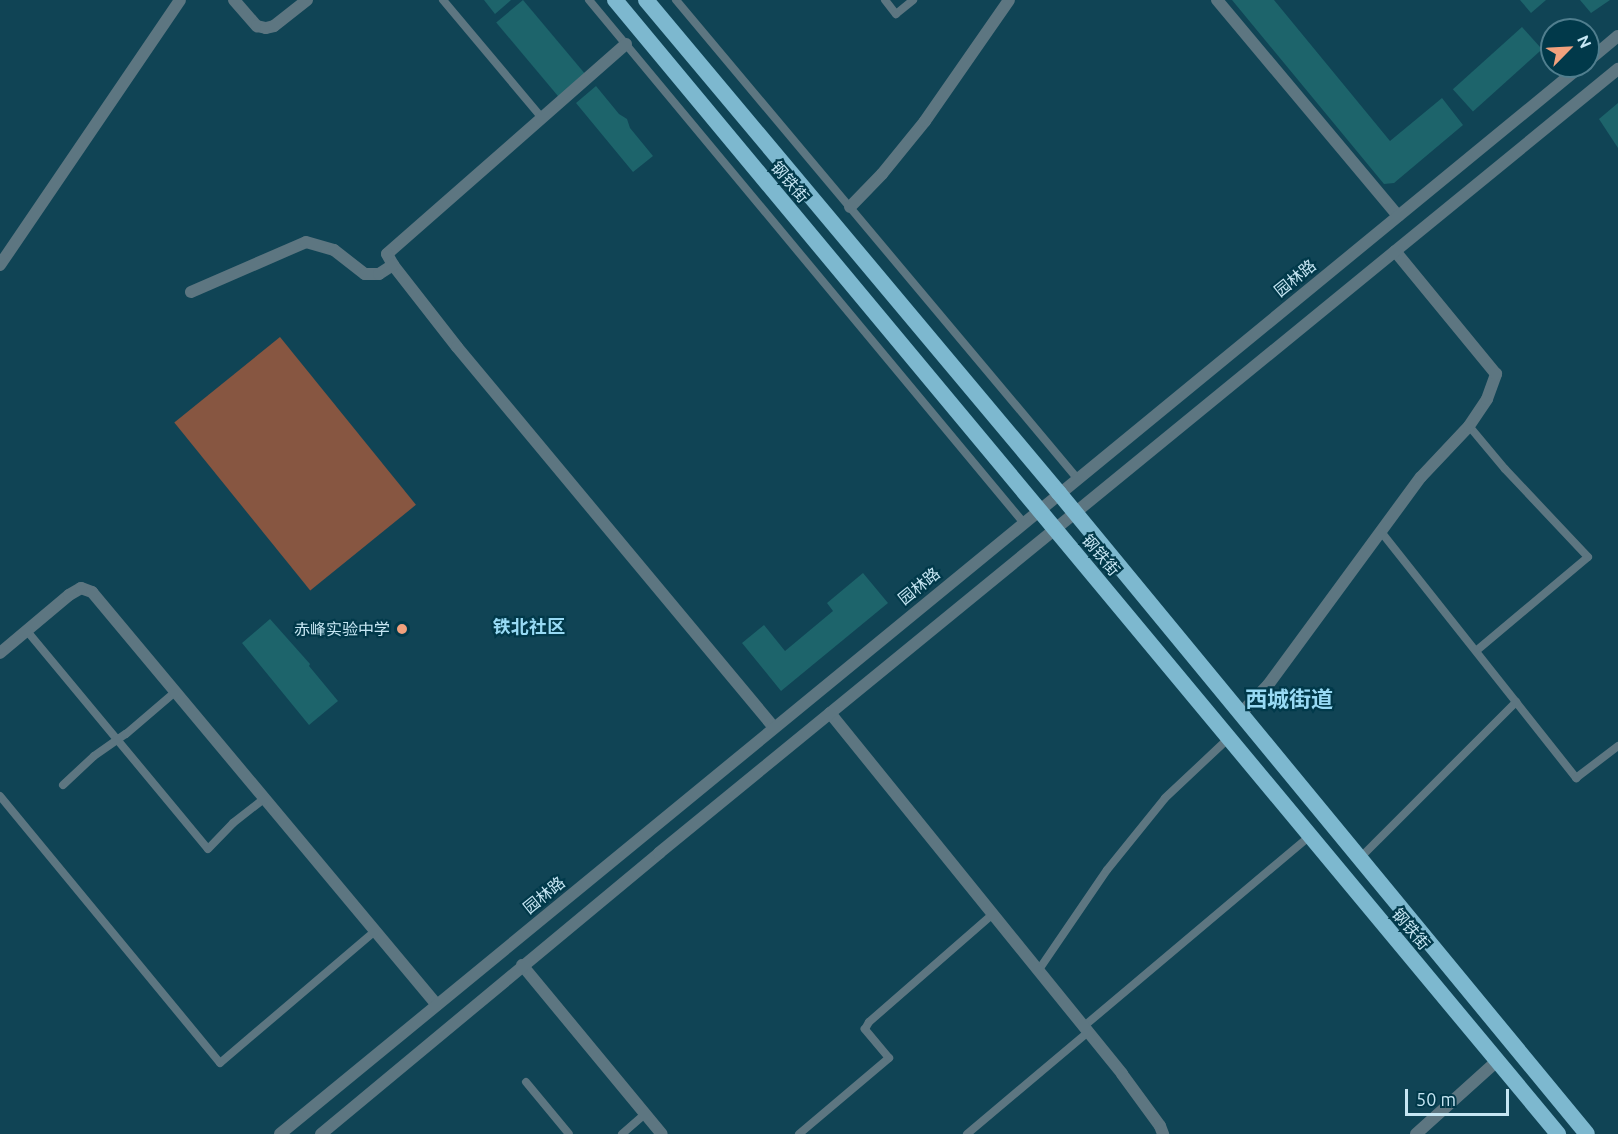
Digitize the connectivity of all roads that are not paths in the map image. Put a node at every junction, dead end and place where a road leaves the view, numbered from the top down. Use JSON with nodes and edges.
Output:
{"nodes":[{"id":1,"x":180,"y":0,"type":"edge"},
{"id":2,"x":234,"y":0,"type":"edge"},
{"id":3,"x":307,"y":0,"type":"edge"},
{"id":4,"x":443,"y":0,"type":"edge"},
{"id":5,"x":589,"y":0,"type":"edge"},
{"id":6,"x":615,"y":0,"type":"edge"},
{"id":7,"x":646,"y":0,"type":"edge"},
{"id":8,"x":676,"y":0,"type":"edge"},
{"id":9,"x":885,"y":0,"type":"edge"},
{"id":10,"x":913,"y":0,"type":"edge"},
{"id":11,"x":1009,"y":0,"type":"edge"},
{"id":12,"x":1217,"y":0,"type":"edge"},
{"id":13,"x":1618,"y":36,"type":"edge"},
{"id":14,"x":626,"y":44,"type":"junction"},
{"id":15,"x":1600,"y":50,"type":"edge"},
{"id":16,"x":1618,"y":69,"type":"edge"},
{"id":17,"x":1566,"y":78,"type":"edge"},
{"id":18,"x":542,"y":118,"type":"junction"},
{"id":19,"x":850,"y":207,"type":"junction"},
{"id":20,"x":1398,"y":216,"type":"junction"},
{"id":21,"x":1395,"y":251,"type":"junction"},
{"id":22,"x":0,"y":265,"type":"edge"},
{"id":23,"x":393,"y":265,"type":"junction"},
{"id":24,"x":191,"y":292,"type":"dead end"},
{"id":25,"x":1469,"y":426,"type":"junction"},
{"id":26,"x":1077,"y":478,"type":"junction"},
{"id":27,"x":1059,"y":493,"type":"junction"},
{"id":28,"x":1039,"y":509,"type":"junction"},
{"id":29,"x":1075,"y":512,"type":"junction"},
{"id":30,"x":1023,"y":522,"type":"junction"},
{"id":31,"x":1056,"y":528,"type":"junction"},
{"id":32,"x":1382,"y":533,"type":"junction"},
{"id":33,"x":27,"y":631,"type":"junction"},
{"id":34,"x":1476,"y":651,"type":"junction"},
{"id":35,"x":0,"y":653,"type":"edge"},
{"id":36,"x":175,"y":692,"type":"junction"},
{"id":37,"x":1516,"y":702,"type":"junction"},
{"id":38,"x":830,"y":712,"type":"junction"},
{"id":39,"x":1241,"y":713,"type":"junction"},
{"id":40,"x":774,"y":727,"type":"junction"},
{"id":41,"x":1229,"y":738,"type":"junction"},
{"id":42,"x":118,"y":740,"type":"junction"},
{"id":43,"x":1618,"y":746,"type":"edge"},
{"id":44,"x":63,"y":785,"type":"dead end"},
{"id":45,"x":0,"y":796,"type":"edge"},
{"id":46,"x":264,"y":798,"type":"junction"},
{"id":47,"x":1310,"y":836,"type":"junction"},
{"id":48,"x":1360,"y":858,"type":"junction"},
{"id":49,"x":993,"y":914,"type":"junction"},
{"id":50,"x":375,"y":931,"type":"junction"},
{"id":51,"x":522,"y":965,"type":"junction"},
{"id":52,"x":1038,"y":971,"type":"junction"},
{"id":53,"x":437,"y":1005,"type":"junction"},
{"id":54,"x":1086,"y":1030,"type":"junction"},
{"id":55,"x":1497,"y":1061,"type":"junction"},
{"id":56,"x":526,"y":1082,"type":"dead end"},
{"id":57,"x":645,"y":1114,"type":"junction"},
{"id":58,"x":280,"y":1134,"type":"edge"},
{"id":59,"x":321,"y":1134,"type":"edge"},
{"id":60,"x":569,"y":1134,"type":"edge"},
{"id":61,"x":622,"y":1134,"type":"edge"},
{"id":62,"x":662,"y":1134,"type":"edge"},
{"id":63,"x":799,"y":1134,"type":"edge"},
{"id":64,"x":967,"y":1134,"type":"edge"},
{"id":65,"x":1163,"y":1134,"type":"edge"},
{"id":66,"x":1416,"y":1134,"type":"edge"},
{"id":67,"x":1558,"y":1134,"type":"edge"},
{"id":68,"x":1587,"y":1134,"type":"edge"}],
"edges":[{"from":1,"to":22,"type":"street"},
{"from":2,"to":3,"type":"street"},
{"from":4,"to":18,"type":"lane"},
{"from":5,"to":14,"type":"lane"},
{"from":6,"to":28,"type":"highway","name":"钢铁街"},
{"from":7,"to":27,"type":"highway","name":"钢铁街"},
{"from":8,"to":19,"type":"lane"},
{"from":9,"to":10,"type":"lane"},
{"from":11,"to":19,"type":"street"},
{"from":12,"to":20,"type":"street"},
{"from":13,"to":15,"type":"street"},
{"from":14,"to":18,"type":"street"},
{"from":14,"to":30,"type":"lane"},
{"from":16,"to":21,"type":"street"},
{"from":17,"to":20,"type":"street","name":"园林路"},
{"from":18,"to":23,"type":"street"},
{"from":19,"to":26,"type":"lane"},
{"from":20,"to":26,"type":"street","name":"园林路"},
{"from":21,"to":25,"type":"street"},
{"from":21,"to":29,"type":"street"},
{"from":23,"to":24,"type":"street"},
{"from":23,"to":40,"type":"street"},
{"from":25,"to":32,"type":"street"},
{"from":25,"to":34,"type":"lane"},
{"from":26,"to":27,"type":"street","name":"园林路"},
{"from":27,"to":28,"type":"street","name":"园林路"},
{"from":27,"to":29,"type":"highway","name":"钢铁街"},
{"from":28,"to":30,"type":"street","name":"园林路"},
{"from":28,"to":31,"type":"highway","name":"钢铁街"},
{"from":29,"to":31,"type":"street"},
{"from":29,"to":39,"type":"highway","name":"钢铁街"},
{"from":30,"to":40,"type":"street","name":"园林路"},
{"from":31,"to":38,"type":"street"},
{"from":31,"to":41,"type":"highway","name":"钢铁街"},
{"from":32,"to":34,"type":"lane"},
{"from":32,"to":39,"type":"street"},
{"from":33,"to":35,"type":"street"},
{"from":33,"to":36,"type":"street"},
{"from":33,"to":42,"type":"lane"},
{"from":34,"to":37,"type":"lane"},
{"from":36,"to":42,"type":"lane"},
{"from":36,"to":46,"type":"street"},
{"from":37,"to":43,"type":"lane"},
{"from":37,"to":48,"type":"lane"},
{"from":38,"to":49,"type":"street"},
{"from":38,"to":51,"type":"street"},
{"from":39,"to":48,"type":"highway","name":"钢铁街"},
{"from":40,"to":53,"type":"street","name":"园林路"},
{"from":41,"to":47,"type":"highway","name":"钢铁街"},
{"from":41,"to":52,"type":"lane"},
{"from":42,"to":44,"type":"lane"},
{"from":42,"to":46,"type":"lane"},
{"from":45,"to":50,"type":"lane"},
{"from":46,"to":50,"type":"street"},
{"from":47,"to":54,"type":"lane"},
{"from":47,"to":55,"type":"highway","name":"钢铁街"},
{"from":48,"to":68,"type":"highway","name":"钢铁街"},
{"from":49,"to":52,"type":"street"},
{"from":49,"to":63,"type":"lane"},
{"from":50,"to":53,"type":"street"},
{"from":51,"to":57,"type":"street"},
{"from":51,"to":59,"type":"street"},
{"from":52,"to":54,"type":"street"},
{"from":53,"to":58,"type":"street","name":"园林路"},
{"from":54,"to":64,"type":"lane"},
{"from":54,"to":65,"type":"street"},
{"from":55,"to":66,"type":"street"},
{"from":55,"to":67,"type":"highway","name":"钢铁街"},
{"from":56,"to":60,"type":"lane"},
{"from":57,"to":61,"type":"lane"},
{"from":57,"to":62,"type":"street"}]}
